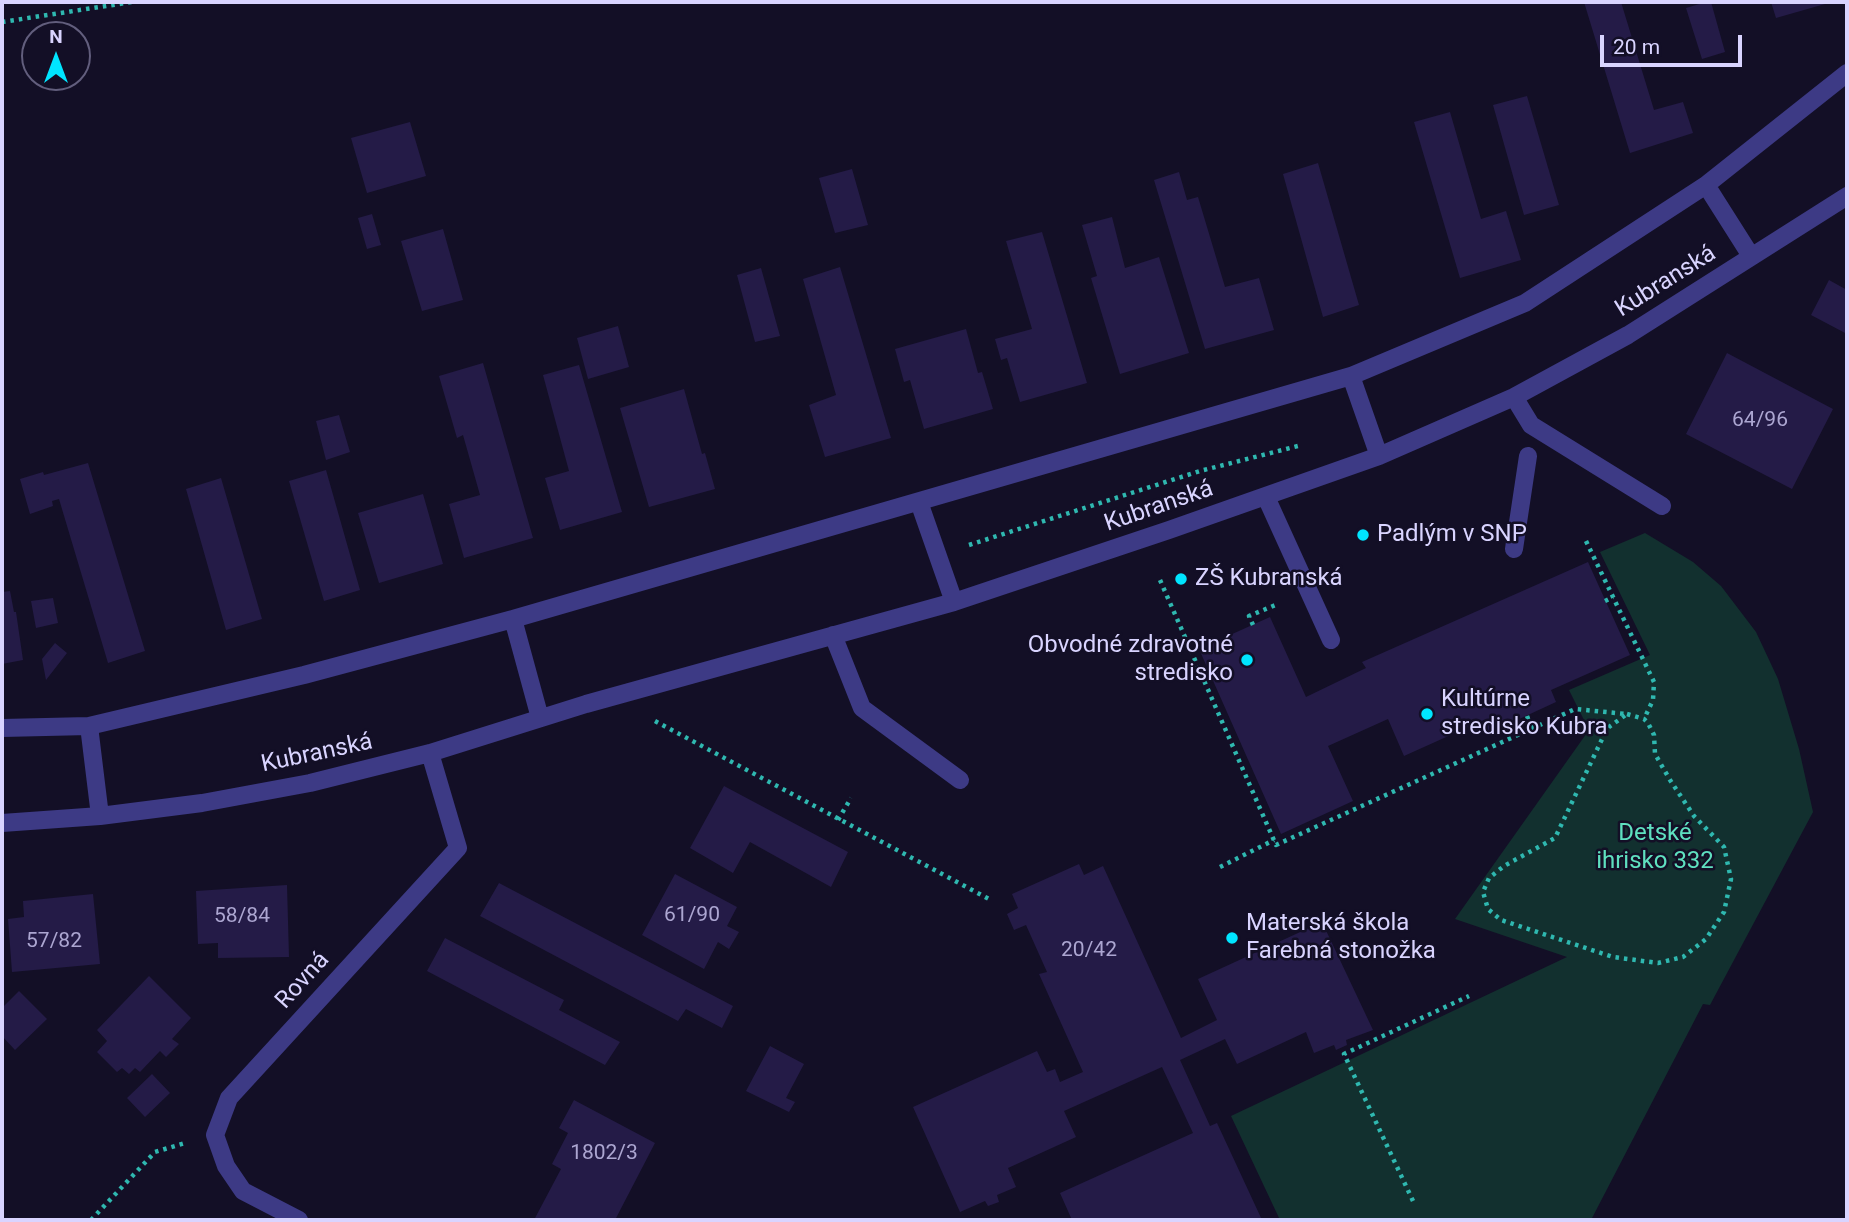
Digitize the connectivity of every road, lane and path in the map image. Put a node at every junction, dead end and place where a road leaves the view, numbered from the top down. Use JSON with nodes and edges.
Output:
{"nodes":[{"id":1,"x":132,"y":2,"type":"edge"},
{"id":2,"x":2,"y":22,"type":"edge"},
{"id":3,"x":1847,"y":73,"type":"edge"},
{"id":4,"x":1706,"y":185,"type":"junction"},
{"id":5,"x":1847,"y":196,"type":"edge"},
{"id":6,"x":1751,"y":256,"type":"junction"},
{"id":7,"x":1351,"y":376,"type":"junction"},
{"id":8,"x":1514,"y":397,"type":"junction"},
{"id":9,"x":1379,"y":456,"type":"junction"},
{"id":10,"x":1528,"y":456,"type":"dead end"},
{"id":11,"x":1311,"y":481,"type":"junction"},
{"id":12,"x":1266,"y":497,"type":"junction"},
{"id":13,"x":919,"y":502,"type":"junction"},
{"id":14,"x":1662,"y":506,"type":"dead end"},
{"id":15,"x":1586,"y":541,"type":"dead end"},
{"id":16,"x":1514,"y":549,"type":"dead end"},
{"id":17,"x":938,"y":554,"type":"junction"},
{"id":18,"x":1160,"y":580,"type":"dead end"},
{"id":19,"x":1613,"y":597,"type":"junction"},
{"id":20,"x":1284,"y":601,"type":"dead end"},
{"id":21,"x":1605,"y":601,"type":"dead end"},
{"id":22,"x":954,"y":602,"type":"junction"},
{"id":23,"x":513,"y":620,"type":"junction"},
{"id":24,"x":1253,"y":625,"type":"dead end"},
{"id":25,"x":833,"y":635,"type":"junction"},
{"id":26,"x":1331,"y":640,"type":"dead end"},
{"id":27,"x":1627,"y":714,"type":"junction"},
{"id":28,"x":1527,"y":716,"type":"dead end"},
{"id":29,"x":540,"y":718,"type":"junction"},
{"id":30,"x":651,"y":719,"type":"dead end"},
{"id":31,"x":1644,"y":719,"type":"junction"},
{"id":32,"x":89,"y":726,"type":"junction"},
{"id":33,"x":2,"y":728,"type":"edge"},
{"id":34,"x":1532,"y":729,"type":"junction"},
{"id":35,"x":430,"y":753,"type":"junction"},
{"id":36,"x":960,"y":780,"type":"dead end"},
{"id":37,"x":851,"y":798,"type":"dead end"},
{"id":38,"x":100,"y":816,"type":"junction"},
{"id":39,"x":838,"y":820,"type":"junction"},
{"id":40,"x":2,"y":823,"type":"edge"},
{"id":41,"x":1274,"y":840,"type":"junction"},
{"id":42,"x":1220,"y":867,"type":"dead end"},
{"id":43,"x":989,"y":899,"type":"dead end"},
{"id":44,"x":1469,"y":996,"type":"dead end"},
{"id":45,"x":215,"y":1135,"type":"junction"},
{"id":46,"x":1413,"y":1201,"type":"dead end"},
{"id":47,"x":90,"y":1220,"type":"edge"},
{"id":48,"x":299,"y":1220,"type":"edge"}],
"edges":[{"from":1,"to":2,"type":"path"},
{"from":3,"to":4,"type":"street"},
{"from":4,"to":6,"type":"street","name":"Kubranská"},
{"from":4,"to":7,"type":"street"},
{"from":5,"to":6,"type":"street","name":"Kubranská"},
{"from":6,"to":8,"type":"street","name":"Kubranská"},
{"from":7,"to":9,"type":"street"},
{"from":7,"to":13,"type":"street"},
{"from":8,"to":9,"type":"street","name":"Kubranská"},
{"from":8,"to":14,"type":"street"},
{"from":9,"to":11,"type":"street","name":"Kubranská"},
{"from":10,"to":16,"type":"street"},
{"from":11,"to":12,"type":"street","name":"Kubranská"},
{"from":11,"to":17,"type":"path"},
{"from":12,"to":22,"type":"street","name":"Kubranská"},
{"from":12,"to":26,"type":"street"},
{"from":13,"to":17,"type":"street"},
{"from":13,"to":23,"type":"street"},
{"from":15,"to":19,"type":"path"},
{"from":17,"to":22,"type":"street"},
{"from":18,"to":41,"type":"path"},
{"from":19,"to":21,"type":"path"},
{"from":19,"to":31,"type":"path"},
{"from":20,"to":24,"type":"path"},
{"from":22,"to":25,"type":"street","name":"Kubranská"},
{"from":23,"to":29,"type":"street"},
{"from":23,"to":32,"type":"street"},
{"from":25,"to":29,"type":"street","name":"Kubranská"},
{"from":25,"to":36,"type":"street"},
{"from":27,"to":31,"type":"path"},
{"from":27,"to":31,"type":"path"},
{"from":27,"to":34,"type":"path"},
{"from":28,"to":34,"type":"path"},
{"from":29,"to":35,"type":"street","name":"Kubranská"},
{"from":30,"to":39,"type":"path"},
{"from":32,"to":33,"type":"street"},
{"from":32,"to":38,"type":"street"},
{"from":34,"to":41,"type":"path"},
{"from":35,"to":38,"type":"street","name":"Kubranská"},
{"from":35,"to":45,"type":"street","name":"Rovná"},
{"from":37,"to":39,"type":"path"},
{"from":38,"to":40,"type":"street","name":"Kubranská"},
{"from":39,"to":43,"type":"path"},
{"from":41,"to":42,"type":"path"},
{"from":44,"to":46,"type":"path"},
{"from":45,"to":47,"type":"path"},
{"from":45,"to":48,"type":"street"}]}
